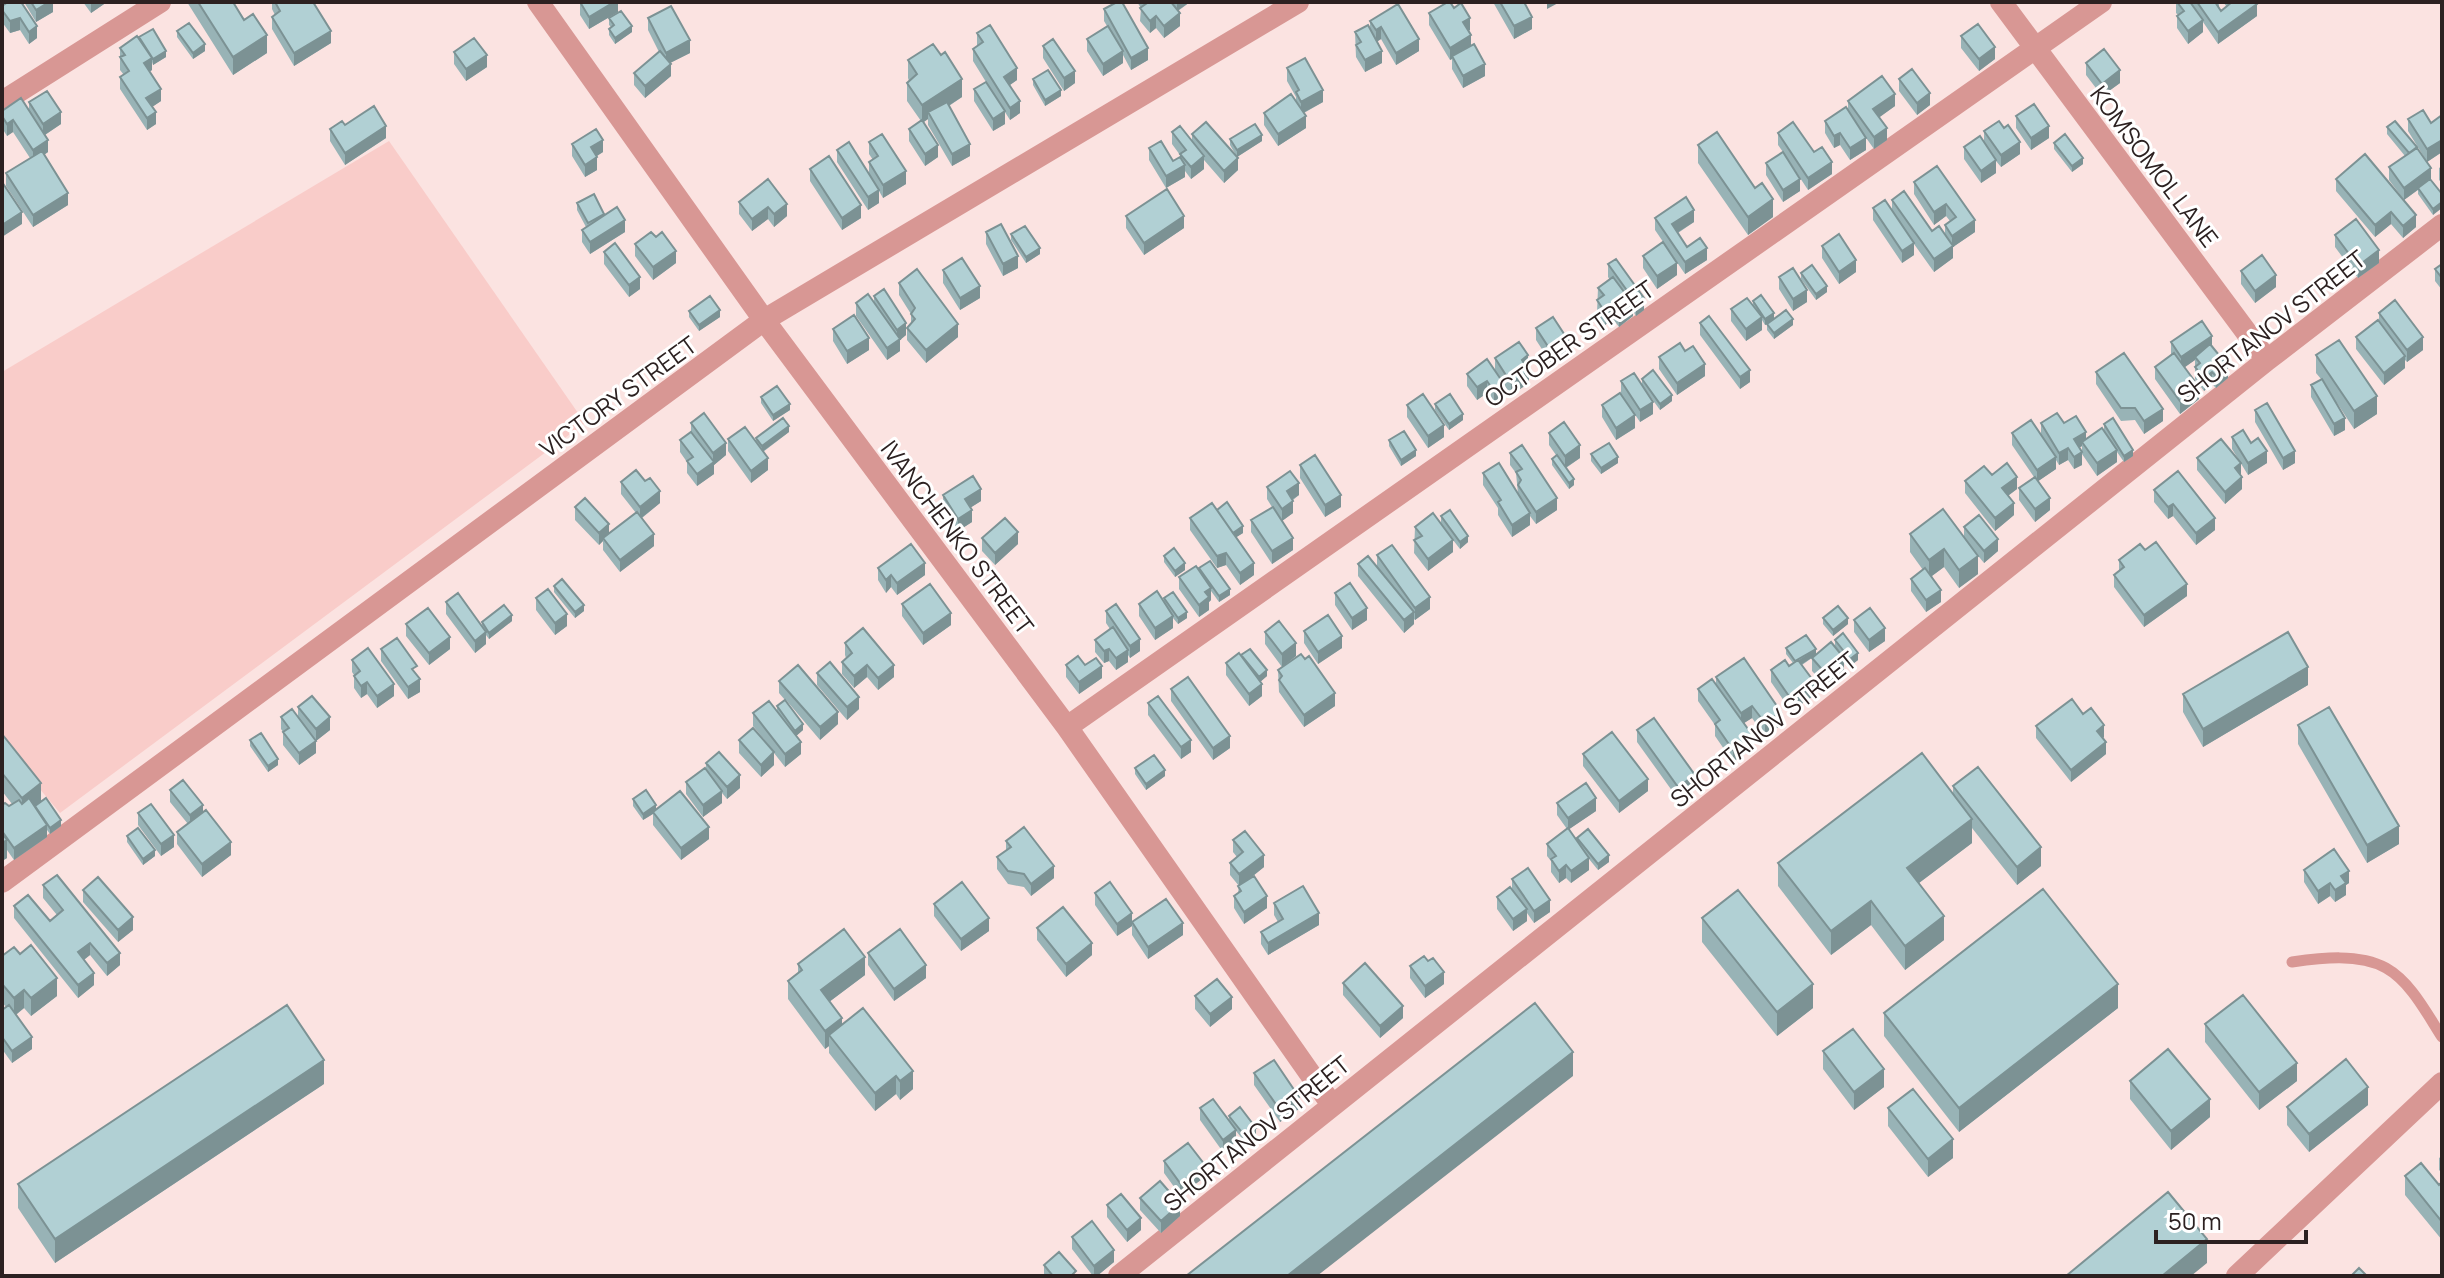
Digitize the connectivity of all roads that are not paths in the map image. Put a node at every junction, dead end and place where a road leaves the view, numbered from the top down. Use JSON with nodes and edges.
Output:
{"nodes":[{"id":1,"x":160,"y":2,"type":"edge"},
{"id":2,"x":538,"y":2,"type":"edge"},
{"id":3,"x":1298,"y":2,"type":"edge"},
{"id":4,"x":2001,"y":2,"type":"edge"},
{"id":5,"x":2101,"y":2,"type":"edge"},
{"id":6,"x":2035,"y":47,"type":"junction"},
{"id":7,"x":2,"y":102,"type":"edge"},
{"id":8,"x":2442,"y":225,"type":"edge"},
{"id":9,"x":764,"y":320,"type":"junction"},
{"id":10,"x":2267,"y":360,"type":"junction"},
{"id":11,"x":1067,"y":727,"type":"junction"},
{"id":12,"x":2,"y":882,"type":"edge"},
{"id":13,"x":2292,"y":962,"type":"dead end"},
{"id":14,"x":2442,"y":1037,"type":"edge"},
{"id":15,"x":2442,"y":1083,"type":"edge"},
{"id":16,"x":1332,"y":1105,"type":"junction"},
{"id":17,"x":1119,"y":1276,"type":"edge"},
{"id":18,"x":2237,"y":1276,"type":"edge"}],
"edges":[{"from":1,"to":7,"type":"street"},
{"from":2,"to":9,"type":"street","name":"IVANCHENKO STREET"},
{"from":3,"to":9,"type":"street","name":"VICTORY STREET"},
{"from":4,"to":6,"type":"street","name":"KOMSOMOL LANE"},
{"from":5,"to":6,"type":"street","name":"OCTOBER STREET"},
{"from":6,"to":10,"type":"street","name":"KOMSOMOL LANE"},
{"from":6,"to":11,"type":"street","name":"OCTOBER STREET"},
{"from":8,"to":10,"type":"street","name":"SHORTANOV STREET"},
{"from":9,"to":11,"type":"street","name":"IVANCHENKO STREET"},
{"from":9,"to":12,"type":"street","name":"VICTORY STREET"},
{"from":10,"to":16,"type":"street","name":"SHORTANOV STREET"},
{"from":11,"to":16,"type":"street","name":"IVANCHENKO STREET"},
{"from":13,"to":14,"type":"lane"},
{"from":15,"to":18,"type":"street"},
{"from":16,"to":17,"type":"street","name":"SHORTANOV STREET"}]}
